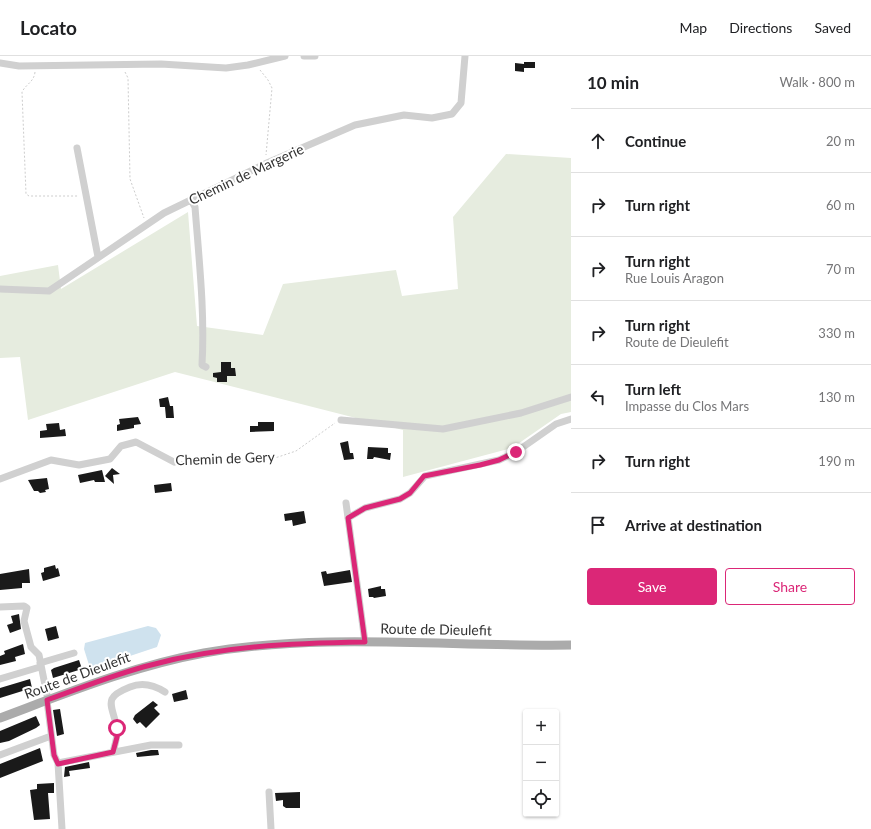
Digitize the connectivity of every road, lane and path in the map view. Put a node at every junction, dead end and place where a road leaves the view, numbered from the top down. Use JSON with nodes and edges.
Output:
{"nodes":[{"id":1,"x":285,"y":56,"type":"edge"},
{"id":2,"x":304,"y":56,"type":"edge"},
{"id":3,"x":315,"y":56,"type":"edge"},
{"id":4,"x":466,"y":56,"type":"edge"},
{"id":5,"x":0,"y":62,"type":"edge"},
{"id":6,"x":254,"y":63,"type":"junction"},
{"id":7,"x":123,"y":65,"type":"junction"},
{"id":8,"x":36,"y":66,"type":"junction"},
{"id":9,"x":77,"y":148,"type":"dead end"},
{"id":10,"x":267,"y":163,"type":"junction"},
{"id":11,"x":86,"y":195,"type":"junction"},
{"id":12,"x":191,"y":200,"type":"junction"},
{"id":13,"x":147,"y":223,"type":"junction"},
{"id":14,"x":98,"y":257,"type":"junction"},
{"id":15,"x":0,"y":289,"type":"edge"},
{"id":16,"x":206,"y":367,"type":"dead end"},
{"id":17,"x":571,"y":397,"type":"edge"},
{"id":18,"x":571,"y":418,"type":"edge"},
{"id":19,"x":340,"y":420,"type":"joint"},
{"id":20,"x":174,"y":462,"type":"joint"},
{"id":21,"x":0,"y":479,"type":"edge"},
{"id":22,"x":346,"y":503,"type":"dead end"},
{"id":23,"x":348,"y":518,"type":"junction"},
{"id":24,"x":0,"y":607,"type":"edge"},
{"id":25,"x":365,"y":642,"type":"junction"},
{"id":26,"x":571,"y":645,"type":"edge"},
{"id":27,"x":74,"y":653,"type":"dead end"},
{"id":28,"x":40,"y":665,"type":"junction"},
{"id":29,"x":0,"y":679,"type":"edge"},
{"id":30,"x":165,"y":692,"type":"dead end"},
{"id":31,"x":47,"y":700,"type":"junction"},
{"id":32,"x":0,"y":718,"type":"edge"},
{"id":33,"x":51,"y":736,"type":"junction"},
{"id":34,"x":179,"y":745,"type":"dead end"},
{"id":35,"x":113,"y":752,"type":"junction"},
{"id":36,"x":0,"y":755,"type":"edge"},
{"id":37,"x":58,"y":764,"type":"junction"},
{"id":38,"x":269,"y":792,"type":"dead end"},
{"id":39,"x":62,"y":829,"type":"edge"},
{"id":40,"x":271,"y":829,"type":"edge"}],
"edges":[{"from":1,"to":6,"type":"street"},
{"from":2,"to":3,"type":"street"},
{"from":4,"to":10,"type":"street","name":"Chemin de Margerie"},
{"from":5,"to":8,"type":"street"},
{"from":6,"to":7,"type":"street"},
{"from":6,"to":10,"type":"path"},
{"from":7,"to":8,"type":"street"},
{"from":7,"to":13,"type":"path"},
{"from":8,"to":11,"type":"path"},
{"from":9,"to":11,"type":"street"},
{"from":10,"to":12,"type":"street","name":"Chemin de Margerie"},
{"from":11,"to":14,"type":"street"},
{"from":12,"to":13,"type":"street","name":"Chemin de Margerie"},
{"from":12,"to":16,"type":"street"},
{"from":13,"to":14,"type":"street","name":"Chemin de Margerie"},
{"from":14,"to":15,"type":"street","name":"Chemin de Margerie"},
{"from":17,"to":19,"type":"street"},
{"from":18,"to":23,"type":"street"},
{"from":19,"to":20,"type":"path","name":"Chemin de Gery"},
{"from":20,"to":21,"type":"street","name":"Chemin de Gery"},
{"from":22,"to":23,"type":"street"},
{"from":23,"to":25,"type":"street"},
{"from":24,"to":28,"type":"street"},
{"from":25,"to":26,"type":"main road","name":"Route de Dieulefit"},
{"from":25,"to":31,"type":"main road","name":"Route de Dieulefit"},
{"from":27,"to":28,"type":"street"},
{"from":28,"to":29,"type":"street"},
{"from":28,"to":31,"type":"street"},
{"from":30,"to":35,"type":"street"},
{"from":31,"to":32,"type":"main road","name":"Route de Dieulefit"},
{"from":31,"to":33,"type":"street"},
{"from":33,"to":36,"type":"street"},
{"from":33,"to":37,"type":"street"},
{"from":34,"to":35,"type":"street"},
{"from":35,"to":37,"type":"street"},
{"from":37,"to":39,"type":"street"},
{"from":38,"to":40,"type":"street"}]}
